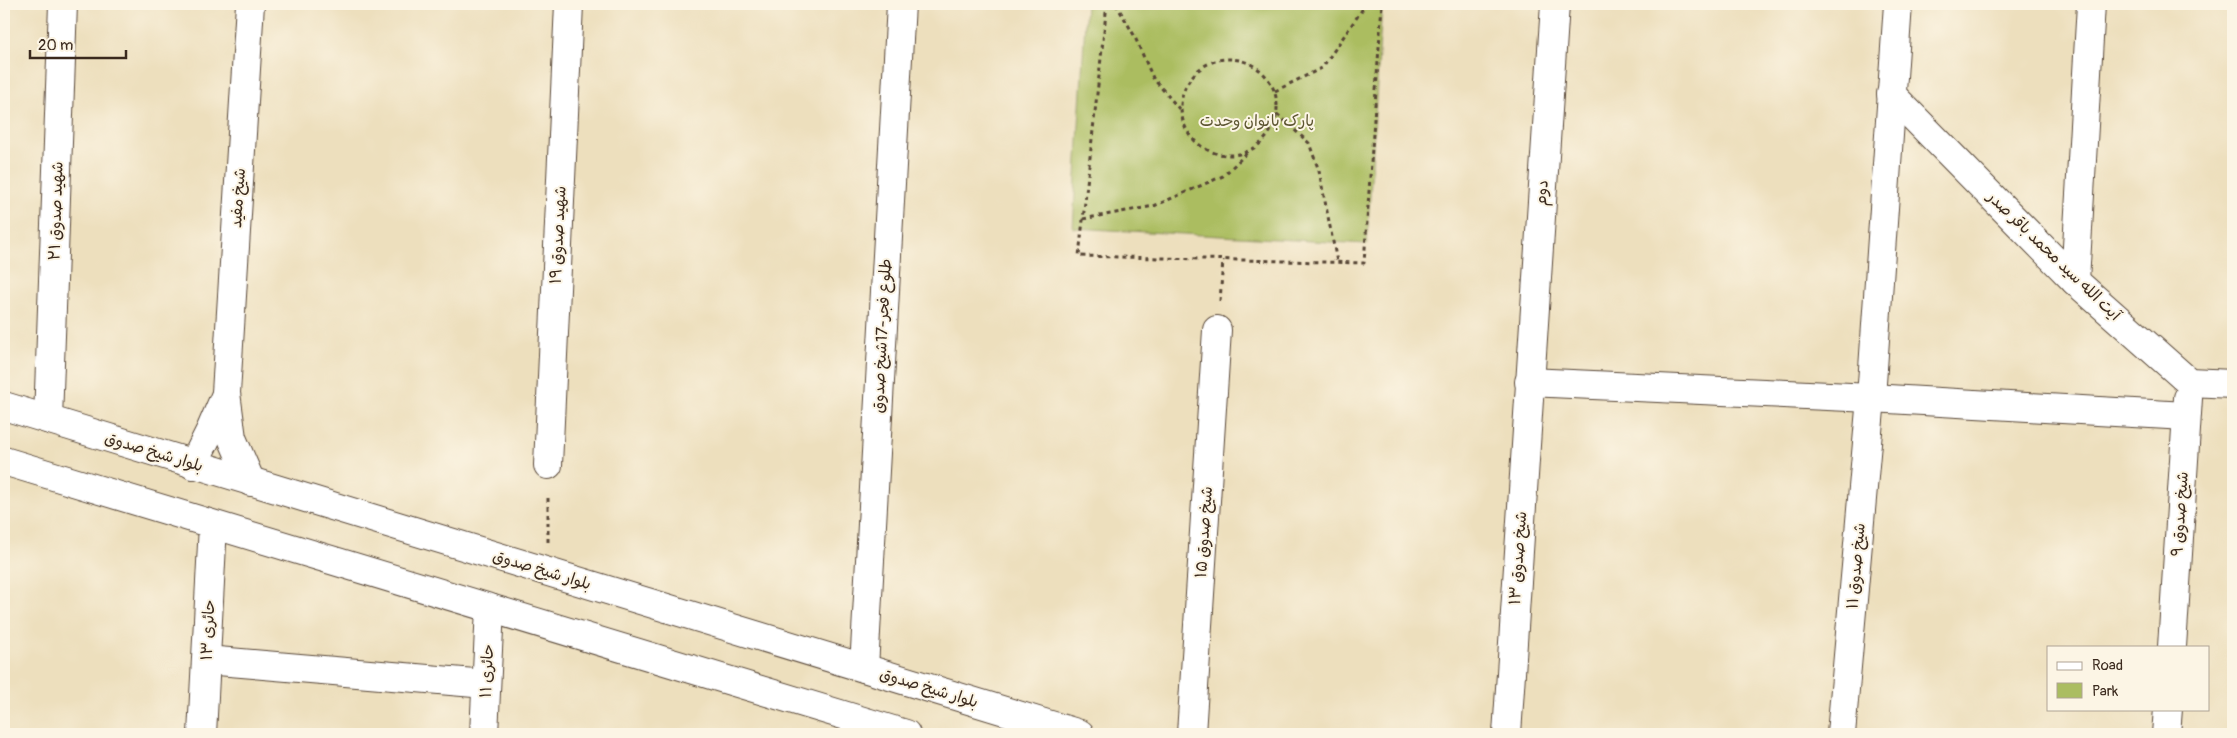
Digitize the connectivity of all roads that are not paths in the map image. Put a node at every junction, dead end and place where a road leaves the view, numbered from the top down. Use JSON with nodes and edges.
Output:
{"nodes":[{"id":1,"x":63,"y":4,"type":"edge"},
{"id":2,"x":250,"y":4,"type":"edge"},
{"id":3,"x":569,"y":4,"type":"edge"},
{"id":4,"x":901,"y":4,"type":"edge"},
{"id":5,"x":1555,"y":4,"type":"edge"},
{"id":6,"x":1898,"y":4,"type":"edge"},
{"id":7,"x":2091,"y":4,"type":"edge"},
{"id":8,"x":1891,"y":94,"type":"junction"},
{"id":9,"x":2075,"y":281,"type":"junction"},
{"id":10,"x":1218,"y":330,"type":"road end"},
{"id":11,"x":1529,"y":382,"type":"junction"},
{"id":12,"x":2189,"y":382,"type":"junction"},
{"id":13,"x":2233,"y":384,"type":"edge"},
{"id":14,"x":226,"y":393,"type":"junction"},
{"id":15,"x":1871,"y":398,"type":"junction"},
{"id":16,"x":4,"y":406,"type":"edge"},
{"id":17,"x":2186,"y":416,"type":"junction"},
{"id":18,"x":48,"y":419,"type":"junction"},
{"id":19,"x":4,"y":461,"type":"edge"},
{"id":20,"x":193,"y":465,"type":"junction"},
{"id":21,"x":548,"y":465,"type":"road end"},
{"id":22,"x":251,"y":482,"type":"junction"},
{"id":23,"x":213,"y":525,"type":"junction"},
{"id":24,"x":490,"y":608,"type":"junction"},
{"id":25,"x":2172,"y":646,"type":"edge"},
{"id":26,"x":206,"y":660,"type":"junction"},
{"id":27,"x":864,"y":668,"type":"junction"},
{"id":28,"x":486,"y":684,"type":"junction"},
{"id":29,"x":2168,"y":710,"type":"edge"},
{"id":30,"x":202,"y":734,"type":"edge"},
{"id":31,"x":484,"y":734,"type":"edge"},
{"id":32,"x":906,"y":734,"type":"edge"},
{"id":33,"x":1080,"y":734,"type":"edge"},
{"id":34,"x":1191,"y":734,"type":"edge"},
{"id":35,"x":1507,"y":734,"type":"edge"},
{"id":36,"x":1841,"y":734,"type":"edge"},
{"id":37,"x":2166,"y":734,"type":"edge"}],
"edges":[{"from":1,"to":18,"type":"street","name":"شهید صدوق ۲۱"},
{"from":2,"to":14,"type":"street","name":"شیخ مفید"},
{"from":3,"to":21,"type":"street","name":"شهید صدوق ۱۹"},
{"from":4,"to":27,"type":"street","name":"طلوع فجر-17شیخ صدوق"},
{"from":5,"to":11,"type":"street","name":"دوم"},
{"from":6,"to":8,"type":"street","name":"شیخ صدوق ۱۱"},
{"from":7,"to":9,"type":"street"},
{"from":8,"to":9,"type":"street","name":"آیت الله سید محمد باقر صدر"},
{"from":8,"to":15,"type":"street","name":"شیخ صدوق ۱۱"},
{"from":9,"to":12,"type":"street","name":"آیت الله سید محمد باقر صدر"},
{"from":10,"to":34,"type":"street","name":"شیخ صدوق ۱۵"},
{"from":11,"to":15,"type":"street"},
{"from":11,"to":35,"type":"street","name":"شیخ صدوق ۱۳"},
{"from":12,"to":13,"type":"street"},
{"from":12,"to":17,"type":"street","name":"شیخ صدوق ۹"},
{"from":14,"to":20,"type":"street","name":"شیخ مفید"},
{"from":14,"to":22,"type":"street","name":"شیخ مفید"},
{"from":15,"to":17,"type":"street"},
{"from":15,"to":36,"type":"street","name":"شیخ صدوق ۱۱"},
{"from":16,"to":18,"type":"street","name":"بلوار شیخ صدوق"},
{"from":17,"to":25,"type":"street","name":"شیخ صدوق ۹"},
{"from":18,"to":20,"type":"street","name":"بلوار شیخ صدوق"},
{"from":19,"to":23,"type":"street"},
{"from":20,"to":22,"type":"street","name":"بلوار شیخ صدوق"},
{"from":22,"to":27,"type":"street","name":"بلوار شیخ صدوق"},
{"from":23,"to":24,"type":"street"},
{"from":23,"to":26,"type":"street","name":"حائری ۱۳"},
{"from":24,"to":28,"type":"street","name":"حائری ۱۱"},
{"from":24,"to":32,"type":"street"},
{"from":26,"to":28,"type":"street"},
{"from":26,"to":30,"type":"street","name":"حائری ۱۳"},
{"from":27,"to":33,"type":"street","name":"بلوار شیخ صدوق"},
{"from":28,"to":31,"type":"street","name":"حائری ۱۱"},
{"from":29,"to":37,"type":"street"}]}
